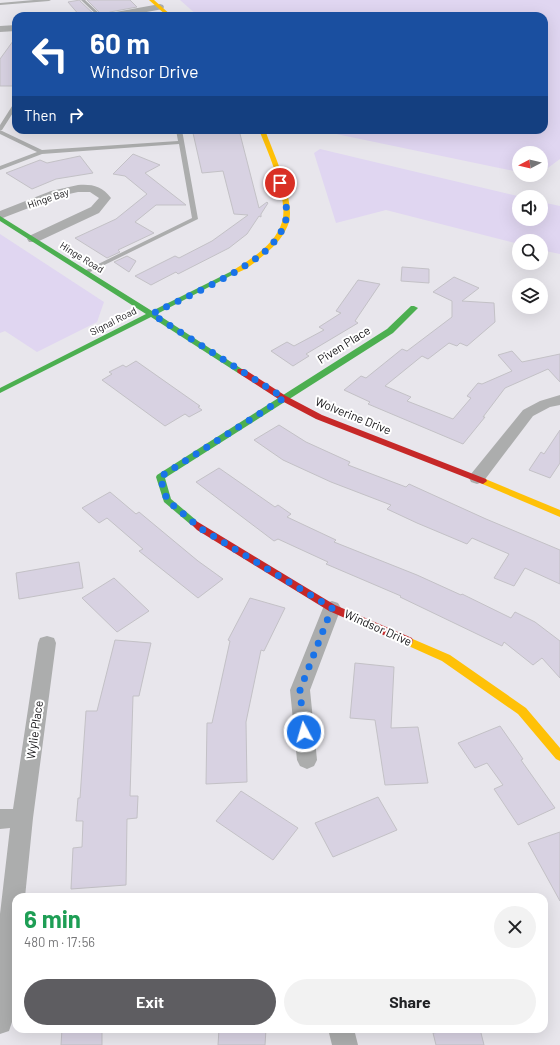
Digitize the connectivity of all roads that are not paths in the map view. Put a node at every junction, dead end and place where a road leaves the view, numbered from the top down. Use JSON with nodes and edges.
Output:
{"nodes":[{"id":1,"x":49,"y":0,"type":"edge"},
{"id":2,"x":83,"y":0,"type":"edge"},
{"id":3,"x":151,"y":0,"type":"edge"},
{"id":4,"x":0,"y":4,"type":"edge"},
{"id":5,"x":160,"y":7,"type":"junction"},
{"id":6,"x":96,"y":12,"type":"edge"},
{"id":7,"x":132,"y":12,"type":"edge"},
{"id":8,"x":166,"y":12,"type":"edge"},
{"id":9,"x":12,"y":28,"type":"edge"},
{"id":10,"x":0,"y":29,"type":"edge"},
{"id":11,"x":12,"y":110,"type":"edge"},
{"id":12,"x":0,"y":129,"type":"edge"},
{"id":13,"x":0,"y":132,"type":"edge"},
{"id":14,"x":180,"y":134,"type":"edge"},
{"id":15,"x":263,"y":134,"type":"edge"},
{"id":16,"x":181,"y":142,"type":"junction"},
{"id":17,"x":41,"y":152,"type":"junction"},
{"id":18,"x":0,"y":168,"type":"edge"},
{"id":19,"x":0,"y":215,"type":"edge"},
{"id":20,"x":0,"y":218,"type":"edge"},
{"id":21,"x":34,"y":239,"type":"junction"},
{"id":22,"x":86,"y":272,"type":"junction"},
{"id":23,"x":414,"y":308,"type":"dead end"},
{"id":24,"x":152,"y":314,"type":"junction"},
{"id":25,"x":0,"y":391,"type":"edge"},
{"id":26,"x":284,"y":398,"type":"junction"},
{"id":27,"x":560,"y":400,"type":"edge"},
{"id":28,"x":477,"y":478,"type":"junction"},
{"id":29,"x":560,"y":514,"type":"edge"},
{"id":30,"x":332,"y":608,"type":"junction"},
{"id":31,"x":47,"y":643,"type":"dead end"},
{"id":32,"x":560,"y":756,"type":"edge"},
{"id":33,"x":307,"y":760,"type":"dead end"},
{"id":34,"x":22,"y":818,"type":"junction"},
{"id":35,"x":0,"y":819,"type":"edge"},
{"id":36,"x":14,"y":893,"type":"edge"},
{"id":37,"x":12,"y":911,"type":"edge"},
{"id":38,"x":0,"y":1022,"type":"edge"},
{"id":39,"x":341,"y":1033,"type":"edge"},
{"id":40,"x":345,"y":1045,"type":"edge"}],
"edges":[{"from":1,"to":4,"type":"lane"},
{"from":2,"to":6,"type":"lane"},
{"from":3,"to":5,"type":"street"},
{"from":5,"to":7,"type":"street"},
{"from":5,"to":8,"type":"street"},
{"from":9,"to":10,"type":"street"},
{"from":11,"to":12,"type":"lane"},
{"from":13,"to":17,"type":"lane"},
{"from":14,"to":16,"type":"lane"},
{"from":15,"to":24,"type":"street","name":"Signal Road"},
{"from":16,"to":17,"type":"lane"},
{"from":16,"to":22,"type":"lane"},
{"from":17,"to":18,"type":"lane"},
{"from":19,"to":21,"type":"street","name":"Hinge Bay"},
{"from":20,"to":21,"type":"street","name":"Hinge Road"},
{"from":21,"to":22,"type":"street","name":"Hinge Road"},
{"from":22,"to":24,"type":"street","name":"Hinge Road"},
{"from":23,"to":26,"type":"street","name":"Piven Place"},
{"from":24,"to":25,"type":"street","name":"Signal Road"},
{"from":24,"to":26,"type":"street","name":"Wolverine Drive"},
{"from":26,"to":28,"type":"street","name":"Wolverine Drive"},
{"from":26,"to":30,"type":"street","name":"Windsor Drive"},
{"from":27,"to":28,"type":"street"},
{"from":28,"to":29,"type":"street","name":"Wolverine Drive"},
{"from":30,"to":32,"type":"street","name":"Windsor Drive"},
{"from":30,"to":33,"type":"street"},
{"from":31,"to":34,"type":"street","name":"Wylie Place"},
{"from":34,"to":35,"type":"street"},
{"from":34,"to":36,"type":"street"},
{"from":37,"to":38,"type":"street"},
{"from":39,"to":40,"type":"street"}]}
